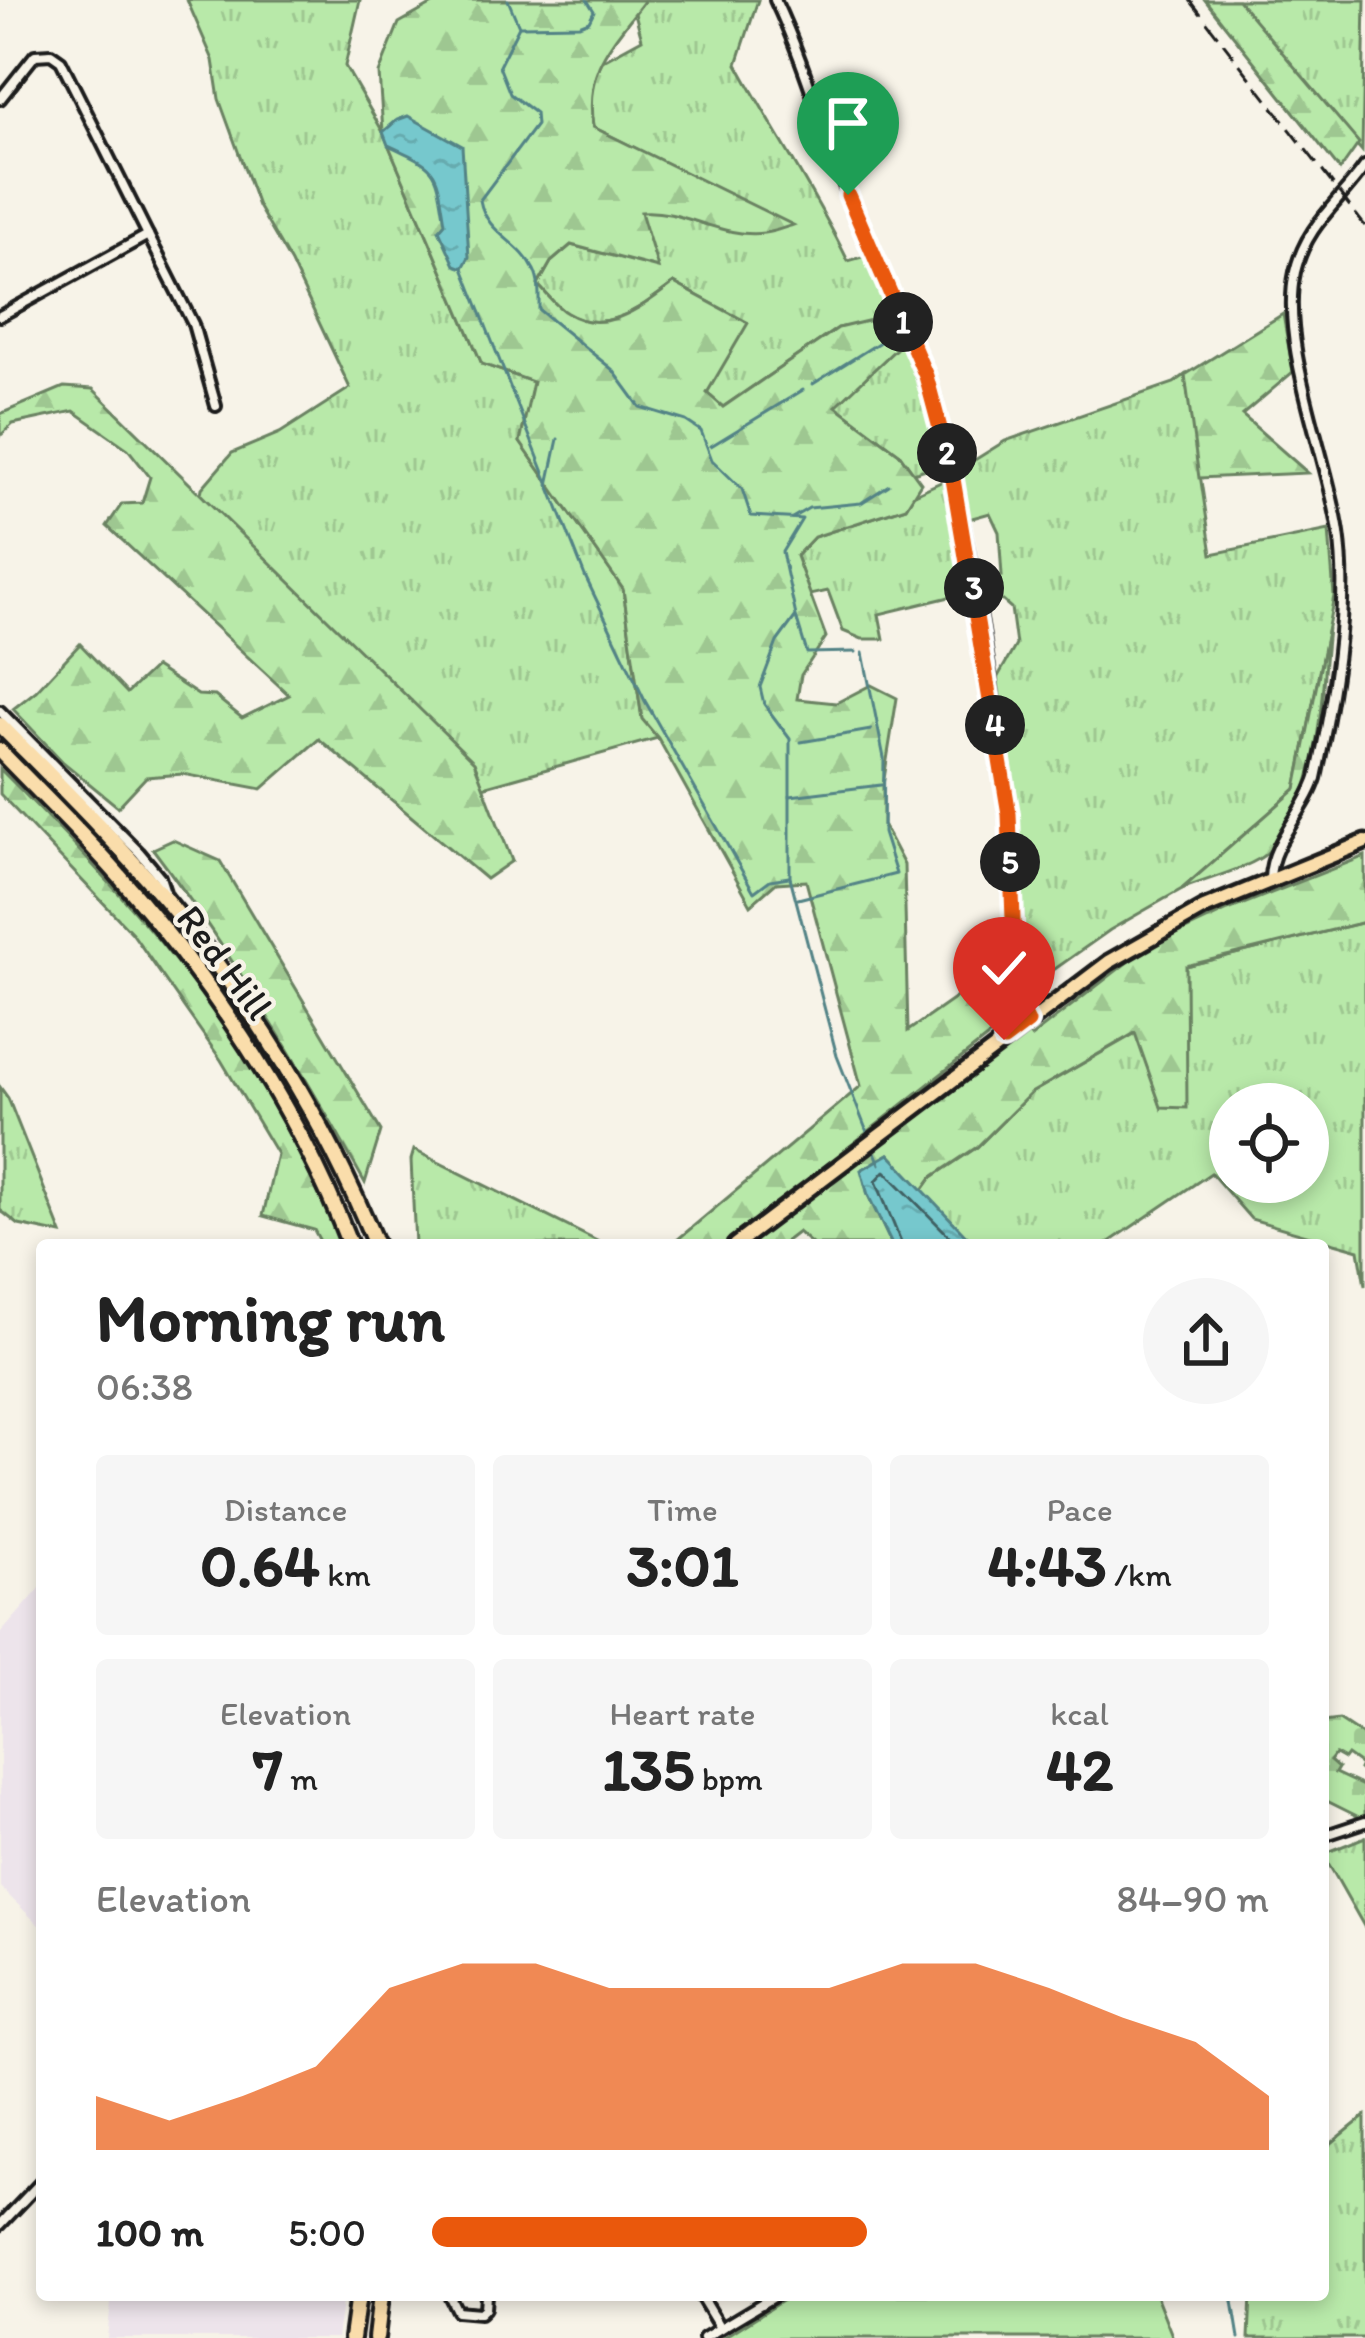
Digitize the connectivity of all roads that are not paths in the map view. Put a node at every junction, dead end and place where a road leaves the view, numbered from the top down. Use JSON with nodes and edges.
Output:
{"nodes":[{"id":1,"x":775,"y":0,"type":"edge"},
{"id":2,"x":0,"y":100,"type":"edge"},
{"id":3,"x":1365,"y":166,"type":"edge"},
{"id":4,"x":148,"y":236,"type":"junction"},
{"id":5,"x":0,"y":316,"type":"edge"},
{"id":6,"x":216,"y":406,"type":"dead end"},
{"id":7,"x":0,"y":711,"type":"edge"},
{"id":8,"x":0,"y":725,"type":"edge"},
{"id":9,"x":0,"y":751,"type":"edge"},
{"id":10,"x":1365,"y":842,"type":"edge"},
{"id":11,"x":1270,"y":878,"type":"junction"},
{"id":12,"x":167,"y":901,"type":"junction"},
{"id":13,"x":1028,"y":1022,"type":"junction"},
{"id":14,"x":348,"y":1239,"type":"edge"},
{"id":15,"x":373,"y":1239,"type":"edge"},
{"id":16,"x":743,"y":1239,"type":"edge"},
{"id":17,"x":1365,"y":1822,"type":"edge"},
{"id":18,"x":1329,"y":1834,"type":"edge"},
{"id":19,"x":36,"y":2187,"type":"edge"},
{"id":20,"x":0,"y":2224,"type":"edge"},
{"id":21,"x":357,"y":2301,"type":"edge"},
{"id":22,"x":380,"y":2301,"type":"edge"},
{"id":23,"x":453,"y":2301,"type":"edge"},
{"id":24,"x":486,"y":2301,"type":"edge"},
{"id":25,"x":704,"y":2301,"type":"edge"},
{"id":26,"x":766,"y":2301,"type":"edge"},
{"id":27,"x":721,"y":2328,"type":"junction"},
{"id":28,"x":352,"y":2338,"type":"edge"},
{"id":29,"x":376,"y":2338,"type":"edge"},
{"id":30,"x":704,"y":2338,"type":"edge"}],
"edges":[{"from":1,"to":13,"type":"street"},
{"from":2,"to":4,"type":"street"},
{"from":3,"to":11,"type":"street"},
{"from":4,"to":5,"type":"street"},
{"from":4,"to":6,"type":"street"},
{"from":7,"to":12,"type":"street","name":"Red Hill"},
{"from":8,"to":12,"type":"highway","name":"Red Hill"},
{"from":9,"to":14,"type":"highway","name":"Red Hill"},
{"from":10,"to":11,"type":"main road"},
{"from":11,"to":13,"type":"main road"},
{"from":12,"to":15,"type":"highway","name":"Red Hill"},
{"from":13,"to":16,"type":"main road"},
{"from":17,"to":18,"type":"street"},
{"from":19,"to":20,"type":"street"},
{"from":21,"to":28,"type":"highway"},
{"from":22,"to":29,"type":"highway"},
{"from":23,"to":24,"type":"street"},
{"from":25,"to":27,"type":"street"},
{"from":26,"to":27,"type":"street"},
{"from":27,"to":30,"type":"street"}]}
